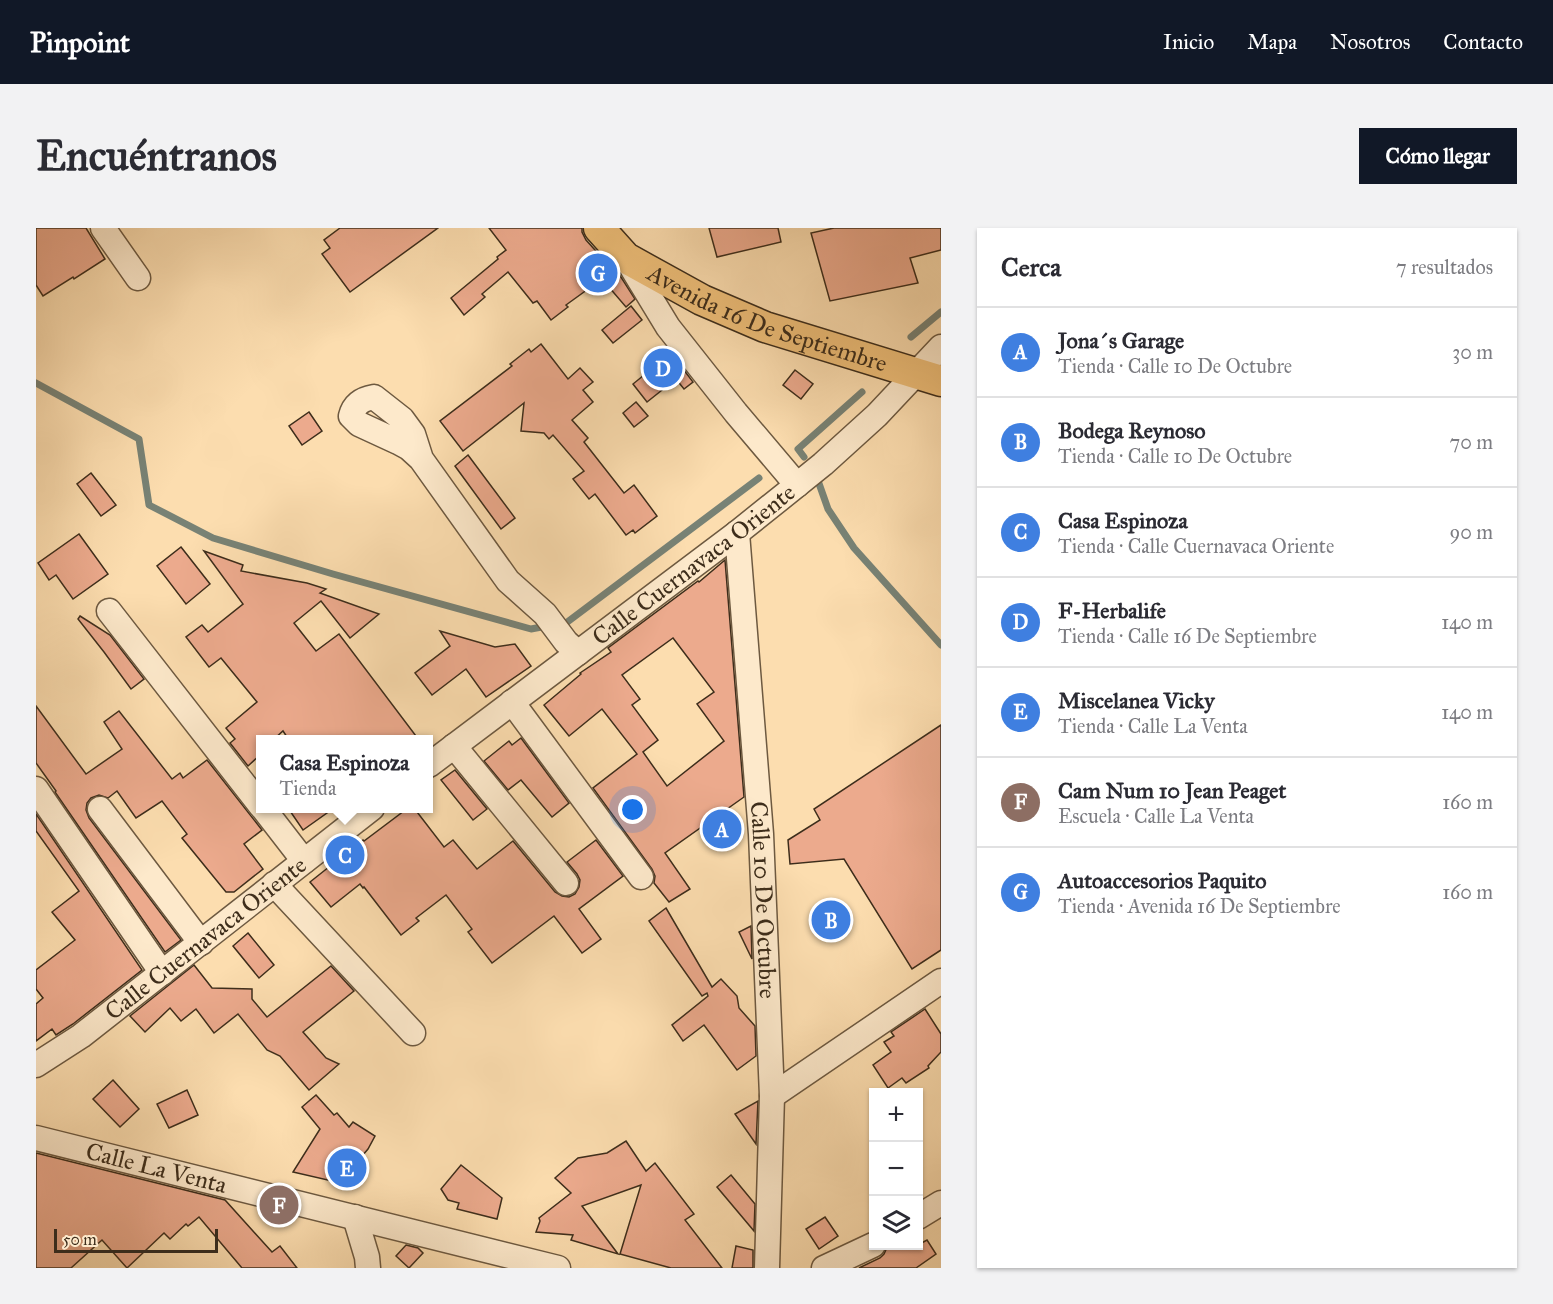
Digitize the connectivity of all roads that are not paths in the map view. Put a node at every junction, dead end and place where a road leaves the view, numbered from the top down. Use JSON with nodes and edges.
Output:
{"nodes":[{"id":1,"x":103,"y":228,"type":"edge"},
{"id":2,"x":599,"y":228,"type":"edge"},
{"id":3,"x":626,"y":258,"type":"junction"},
{"id":4,"x":138,"y":278,"type":"dead end"},
{"id":5,"x":941,"y":347,"type":"edge"},
{"id":6,"x":928,"y":377,"type":"edge"},
{"id":7,"x":421,"y":459,"type":"dead end"},
{"id":8,"x":797,"y":485,"type":"junction"},
{"id":9,"x":737,"y":533,"type":"junction"},
{"id":10,"x":108,"y":611,"type":"dead end"},
{"id":11,"x":570,"y":645,"type":"junction"},
{"id":12,"x":512,"y":702,"type":"junction"},
{"id":13,"x":454,"y":746,"type":"junction"},
{"id":14,"x":433,"y":762,"type":"edge"},
{"id":15,"x":36,"y":789,"type":"edge"},
{"id":16,"x":256,"y":799,"type":"edge"},
{"id":17,"x":100,"y":809,"type":"dead end"},
{"id":18,"x":267,"y":813,"type":"edge"},
{"id":19,"x":366,"y":813,"type":"edge"},
{"id":20,"x":304,"y":861,"type":"junction"},
{"id":21,"x":641,"y":877,"type":"dead end"},
{"id":22,"x":566,"y":883,"type":"dead end"},
{"id":23,"x":274,"y":884,"type":"junction"},
{"id":24,"x":201,"y":943,"type":"junction"},
{"id":25,"x":162,"y":973,"type":"junction"},
{"id":26,"x":941,"y":981,"type":"edge"},
{"id":27,"x":413,"y":1033,"type":"dead end"},
{"id":28,"x":36,"y":1065,"type":"edge"},
{"id":29,"x":771,"y":1096,"type":"junction"},
{"id":30,"x":36,"y":1138,"type":"edge"},
{"id":31,"x":941,"y":1203,"type":"edge"},
{"id":32,"x":923,"y":1214,"type":"edge"},
{"id":33,"x":355,"y":1217,"type":"junction"},
{"id":34,"x":869,"y":1247,"type":"edge"},
{"id":35,"x":368,"y":1268,"type":"edge"},
{"id":36,"x":558,"y":1268,"type":"edge"},
{"id":37,"x":767,"y":1268,"type":"edge"},
{"id":38,"x":824,"y":1268,"type":"edge"}],
"edges":[{"from":1,"to":4,"type":"street"},
{"from":2,"to":3,"type":"main road","name":"Avenida 16 De Septiembre"},
{"from":3,"to":6,"type":"main road","name":"Avenida 16 De Septiembre"},
{"from":3,"to":8,"type":"street"},
{"from":5,"to":6,"type":"street","name":"Calle Cuernavaca Oriente"},
{"from":6,"to":8,"type":"street","name":"Calle Cuernavaca Oriente"},
{"from":7,"to":11,"type":"street"},
{"from":8,"to":9,"type":"street","name":"Calle Cuernavaca Oriente"},
{"from":9,"to":11,"type":"street","name":"Calle Cuernavaca Oriente"},
{"from":9,"to":29,"type":"street","name":"Calle 10 De Octubre"},
{"from":10,"to":16,"type":"street"},
{"from":11,"to":12,"type":"street","name":"Calle Cuernavaca Oriente"},
{"from":12,"to":13,"type":"street","name":"Calle Cuernavaca Oriente"},
{"from":12,"to":21,"type":"street"},
{"from":13,"to":14,"type":"street","name":"Calle Cuernavaca Oriente"},
{"from":13,"to":22,"type":"street"},
{"from":15,"to":25,"type":"street"},
{"from":17,"to":24,"type":"street"},
{"from":18,"to":20,"type":"street"},
{"from":19,"to":20,"type":"street","name":"Calle Cuernavaca Oriente"},
{"from":20,"to":23,"type":"street","name":"Calle Cuernavaca Oriente"},
{"from":23,"to":24,"type":"street","name":"Calle Cuernavaca Oriente"},
{"from":23,"to":27,"type":"street"},
{"from":24,"to":25,"type":"street","name":"Calle Cuernavaca Oriente"},
{"from":25,"to":28,"type":"street","name":"Calle Cuernavaca Oriente"},
{"from":26,"to":29,"type":"street"},
{"from":29,"to":37,"type":"street","name":"Calle 10 De Octubre"},
{"from":30,"to":33,"type":"street","name":"Calle La Venta"},
{"from":31,"to":32,"type":"street"},
{"from":33,"to":35,"type":"street"},
{"from":33,"to":36,"type":"street","name":"Calle La Venta"},
{"from":34,"to":38,"type":"street"}]}
